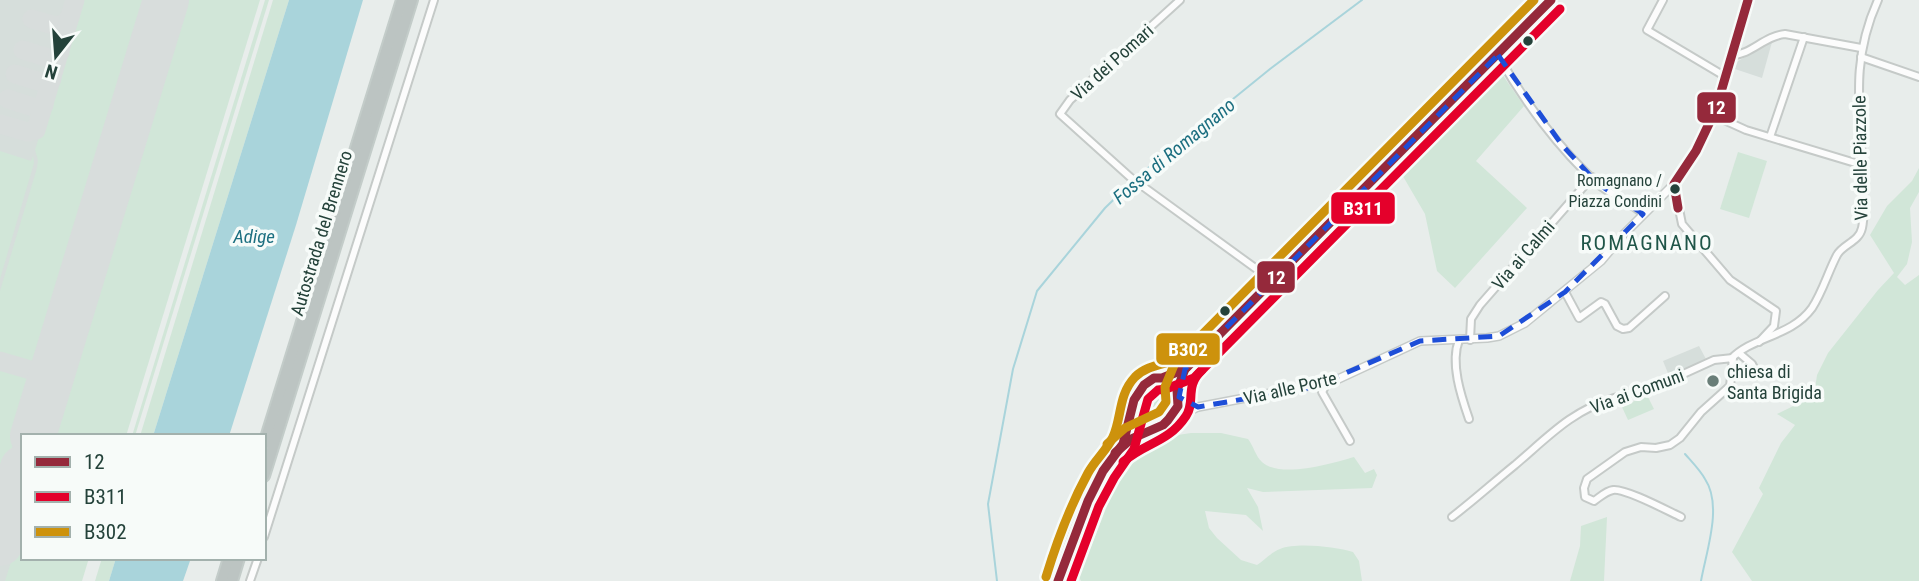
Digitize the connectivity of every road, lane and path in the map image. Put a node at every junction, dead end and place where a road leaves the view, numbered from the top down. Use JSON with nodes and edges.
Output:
{"nodes":[{"id":1,"x":402,"y":0,"type":"edge"},
{"id":2,"x":412,"y":0,"type":"edge"},
{"id":3,"x":434,"y":0,"type":"edge"},
{"id":4,"x":1180,"y":0,"type":"edge"},
{"id":5,"x":1551,"y":0,"type":"edge"},
{"id":6,"x":1663,"y":0,"type":"edge"},
{"id":7,"x":1748,"y":0,"type":"edge"},
{"id":8,"x":1878,"y":0,"type":"edge"},
{"id":9,"x":1804,"y":37,"type":"junction"},
{"id":10,"x":1861,"y":48,"type":"junction"},
{"id":11,"x":1498,"y":55,"type":"junction"},
{"id":12,"x":1732,"y":55,"type":"junction"},
{"id":13,"x":1861,"y":57,"type":"junction"},
{"id":14,"x":1727,"y":74,"type":"junction"},
{"id":15,"x":1919,"y":76,"type":"edge"},
{"id":16,"x":1713,"y":115,"type":"junction"},
{"id":17,"x":1770,"y":137,"type":"junction"},
{"id":18,"x":1862,"y":165,"type":"junction"},
{"id":19,"x":1592,"y":177,"type":"junction"},
{"id":20,"x":1674,"y":184,"type":"junction"},
{"id":21,"x":1643,"y":214,"type":"junction"},
{"id":22,"x":1273,"y":281,"type":"junction"},
{"id":23,"x":1565,"y":292,"type":"junction"},
{"id":24,"x":1665,"y":296,"type":"dead end"},
{"id":25,"x":1459,"y":340,"type":"junction"},
{"id":26,"x":1470,"y":340,"type":"junction"},
{"id":27,"x":1758,"y":343,"type":"junction"},
{"id":28,"x":1739,"y":352,"type":"junction"},
{"id":29,"x":1730,"y":361,"type":"junction"},
{"id":30,"x":1185,"y":369,"type":"junction"},
{"id":31,"x":1758,"y":376,"type":"dead end"},
{"id":32,"x":1162,"y":378,"type":"junction"},
{"id":33,"x":1327,"y":383,"type":"junction"},
{"id":34,"x":1178,"y":393,"type":"junction"},
{"id":35,"x":1198,"y":407,"type":"junction"},
{"id":36,"x":1131,"y":413,"type":"junction"},
{"id":37,"x":1469,"y":419,"type":"dead end"},
{"id":38,"x":1168,"y":420,"type":"junction"},
{"id":39,"x":1152,"y":428,"type":"junction"},
{"id":40,"x":266,"y":438,"type":"edge"},
{"id":41,"x":1350,"y":441,"type":"dead end"},
{"id":42,"x":1123,"y":444,"type":"junction"},
{"id":43,"x":266,"y":470,"type":"edge"},
{"id":44,"x":1452,"y":517,"type":"dead end"},
{"id":45,"x":1681,"y":517,"type":"dead end"},
{"id":46,"x":266,"y":531,"type":"edge"},
{"id":47,"x":228,"y":560,"type":"edge"},
{"id":48,"x":238,"y":560,"type":"edge"},
{"id":49,"x":257,"y":560,"type":"edge"},
{"id":50,"x":222,"y":581,"type":"edge"},
{"id":51,"x":232,"y":581,"type":"edge"},
{"id":52,"x":250,"y":581,"type":"edge"},
{"id":53,"x":1058,"y":581,"type":"edge"}],
"edges":[{"from":1,"to":40,"type":"highway","name":"Autostrada del Brennero"},
{"from":2,"to":43,"type":"highway","name":"Autostrada del Brennero"},
{"from":3,"to":46,"type":"street"},
{"from":4,"to":22,"type":"street","name":"Via dei Pomari"},
{"from":5,"to":11,"type":"main road"},
{"from":6,"to":14,"type":"street"},
{"from":7,"to":12,"type":"street","name":"Via alle Porte"},
{"from":8,"to":10,"type":"street","name":"Via delle Piazzole"},
{"from":9,"to":10,"type":"street"},
{"from":9,"to":12,"type":"street"},
{"from":9,"to":17,"type":"street"},
{"from":10,"to":13,"type":"street","name":"Via delle Piazzole"},
{"from":11,"to":19,"type":"street"},
{"from":11,"to":22,"type":"main road"},
{"from":12,"to":14,"type":"street","name":"Via alle Porte"},
{"from":13,"to":15,"type":"street"},
{"from":13,"to":18,"type":"street","name":"Via delle Piazzole"},
{"from":14,"to":16,"type":"street","name":"Via alle Porte"},
{"from":16,"to":17,"type":"street"},
{"from":16,"to":20,"type":"street","name":"Via alle Porte"},
{"from":17,"to":18,"type":"street"},
{"from":18,"to":27,"type":"street","name":"Via delle Piazzole"},
{"from":19,"to":21,"type":"street"},
{"from":19,"to":26,"type":"street","name":"Via ai Calmi"},
{"from":20,"to":21,"type":"street","name":"Via alle Porte"},
{"from":20,"to":27,"type":"street"},
{"from":21,"to":23,"type":"street","name":"Via alle Porte"},
{"from":22,"to":30,"type":"main road"},
{"from":23,"to":24,"type":"street"},
{"from":23,"to":26,"type":"street","name":"Via alle Porte"},
{"from":25,"to":26,"type":"street","name":"Via alle Porte"},
{"from":25,"to":33,"type":"street","name":"Via alle Porte"},
{"from":25,"to":37,"type":"street"},
{"from":27,"to":28,"type":"street","name":"Via delle Piazzole"},
{"from":28,"to":29,"type":"street","name":"Via delle Piazzole"},
{"from":28,"to":31,"type":"street"},
{"from":29,"to":44,"type":"street","name":"Via ai Comuni"},
{"from":29,"to":45,"type":"street"},
{"from":30,"to":32,"type":"main road"},
{"from":30,"to":34,"type":"main road"},
{"from":32,"to":34,"type":"main road"},
{"from":32,"to":36,"type":"main road"},
{"from":33,"to":35,"type":"street","name":"Via alle Porte"},
{"from":33,"to":41,"type":"street"},
{"from":34,"to":35,"type":"street"},
{"from":34,"to":38,"type":"main road"},
{"from":35,"to":38,"type":"street","name":"Via alle Porte"},
{"from":36,"to":39,"type":"main road"},
{"from":36,"to":42,"type":"main road"},
{"from":38,"to":39,"type":"main road"},
{"from":39,"to":42,"type":"main road"},
{"from":42,"to":53,"type":"main road"},
{"from":47,"to":50,"type":"highway"},
{"from":48,"to":51,"type":"highway"},
{"from":49,"to":52,"type":"street"}]}
